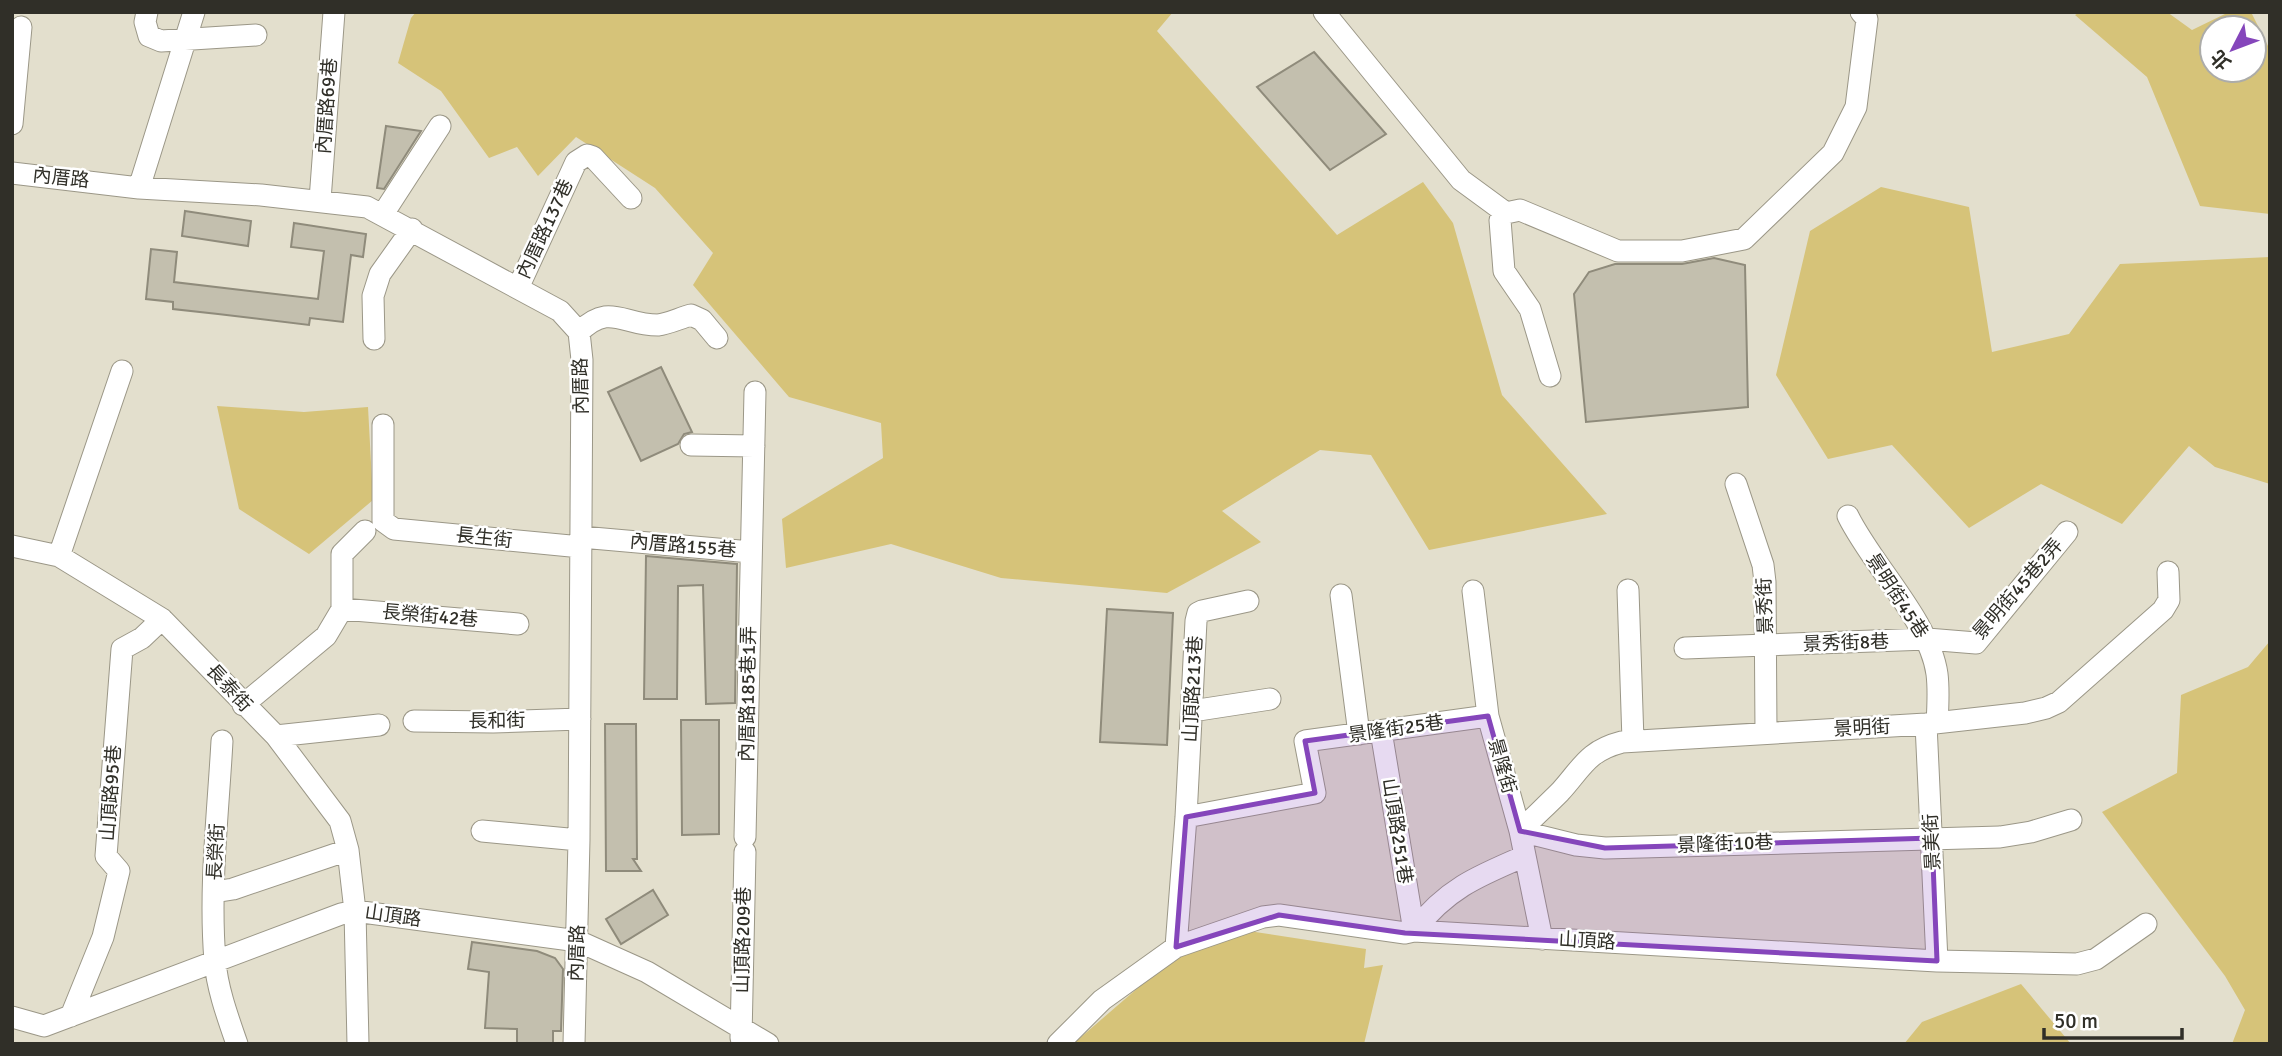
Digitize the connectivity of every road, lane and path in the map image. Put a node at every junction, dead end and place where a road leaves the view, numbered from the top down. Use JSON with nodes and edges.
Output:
{"nodes":[{"id":1,"x":147,"y":12,"type":"edge"},
{"id":2,"x":194,"y":12,"type":"edge"},
{"id":3,"x":334,"y":12,"type":"edge"},
{"id":4,"x":1324,"y":12,"type":"edge"},
{"id":5,"x":1871,"y":15,"type":"edge"},
{"id":6,"x":21,"y":27,"type":"dead end"},
{"id":7,"x":256,"y":35,"type":"dead end"},
{"id":8,"x":185,"y":41,"type":"junction"},
{"id":9,"x":12,"y":124,"type":"edge"},
{"id":10,"x":440,"y":126,"type":"dead end"},
{"id":11,"x":12,"y":173,"type":"edge"},
{"id":12,"x":139,"y":188,"type":"junction"},
{"id":13,"x":631,"y":198,"type":"dead end"},
{"id":14,"x":320,"y":200,"type":"junction"},
{"id":15,"x":1506,"y":213,"type":"junction"},
{"id":16,"x":383,"y":214,"type":"junction"},
{"id":17,"x":412,"y":229,"type":"junction"},
{"id":18,"x":518,"y":288,"type":"junction"},
{"id":19,"x":579,"y":332,"type":"junction"},
{"id":20,"x":717,"y":338,"type":"dead end"},
{"id":21,"x":374,"y":339,"type":"dead end"},
{"id":22,"x":122,"y":371,"type":"dead end"},
{"id":23,"x":1550,"y":376,"type":"dead end"},
{"id":24,"x":755,"y":392,"type":"dead end"},
{"id":25,"x":383,"y":425,"type":"dead end"},
{"id":26,"x":691,"y":445,"type":"dead end"},
{"id":27,"x":754,"y":446,"type":"junction"},
{"id":28,"x":1736,"y":484,"type":"dead end"},
{"id":29,"x":1848,"y":516,"type":"dead end"},
{"id":30,"x":365,"y":531,"type":"dead end"},
{"id":31,"x":2067,"y":532,"type":"dead end"},
{"id":32,"x":581,"y":542,"type":"junction"},
{"id":33,"x":12,"y":546,"type":"edge"},
{"id":34,"x":751,"y":552,"type":"junction"},
{"id":35,"x":59,"y":556,"type":"junction"},
{"id":36,"x":2168,"y":572,"type":"dead end"},
{"id":37,"x":1628,"y":590,"type":"dead end"},
{"id":38,"x":1474,"y":591,"type":"dead end"},
{"id":39,"x":1341,"y":595,"type":"dead end"},
{"id":40,"x":1248,"y":601,"type":"dead end"},
{"id":41,"x":342,"y":608,"type":"junction"},
{"id":42,"x":162,"y":619,"type":"junction"},
{"id":43,"x":518,"y":624,"type":"dead end"},
{"id":44,"x":1927,"y":639,"type":"junction"},
{"id":45,"x":1766,"y":646,"type":"junction"},
{"id":46,"x":1685,"y":648,"type":"dead end"},
{"id":47,"x":1270,"y":699,"type":"dead end"},
{"id":48,"x":243,"y":705,"type":"junction"},
{"id":49,"x":1192,"y":712,"type":"junction"},
{"id":50,"x":1488,"y":716,"type":"junction"},
{"id":51,"x":580,"y":719,"type":"junction"},
{"id":52,"x":414,"y":721,"type":"dead end"},
{"id":53,"x":1931,"y":723,"type":"junction"},
{"id":54,"x":379,"y":725,"type":"dead end"},
{"id":55,"x":1381,"y":731,"type":"junction"},
{"id":56,"x":1766,"y":733,"type":"junction"},
{"id":57,"x":1359,"y":734,"type":"junction"},
{"id":58,"x":276,"y":736,"type":"junction"},
{"id":59,"x":222,"y":741,"type":"dead end"},
{"id":60,"x":1633,"y":741,"type":"junction"},
{"id":61,"x":1186,"y":817,"type":"junction"},
{"id":62,"x":2071,"y":820,"type":"dead end"},
{"id":63,"x":482,"y":831,"type":"dead end"},
{"id":64,"x":1520,"y":831,"type":"junction"},
{"id":65,"x":1932,"y":838,"type":"junction"},
{"id":66,"x":579,"y":840,"type":"junction"},
{"id":67,"x":745,"y":844,"type":"joint"},
{"id":68,"x":348,"y":850,"type":"junction"},
{"id":69,"x":1525,"y":856,"type":"junction"},
{"id":70,"x":214,"y":892,"type":"junction"},
{"id":71,"x":355,"y":911,"type":"junction"},
{"id":72,"x":2146,"y":924,"type":"dead end"},
{"id":73,"x":1414,"y":931,"type":"junction"},
{"id":74,"x":1542,"y":939,"type":"junction"},
{"id":75,"x":578,"y":941,"type":"junction"},
{"id":76,"x":1176,"y":947,"type":"junction"},
{"id":77,"x":1937,"y":961,"type":"junction"},
{"id":78,"x":215,"y":963,"type":"junction"},
{"id":79,"x":71,"y":1016,"type":"junction"},
{"id":80,"x":12,"y":1017,"type":"edge"},
{"id":81,"x":42,"y":1035,"type":"edge"},
{"id":82,"x":741,"y":1036,"type":"edge"},
{"id":83,"x":237,"y":1044,"type":"edge"},
{"id":84,"x":358,"y":1044,"type":"edge"},
{"id":85,"x":574,"y":1044,"type":"edge"},
{"id":86,"x":768,"y":1044,"type":"edge"},
{"id":87,"x":1058,"y":1044,"type":"edge"}],
"edges":[{"from":1,"to":8,"type":"street"},
{"from":2,"to":8,"type":"street"},
{"from":3,"to":14,"type":"street","name":"內厝路69巷"},
{"from":4,"to":15,"type":"street"},
{"from":5,"to":15,"type":"street"},
{"from":6,"to":9,"type":"street"},
{"from":7,"to":8,"type":"street"},
{"from":8,"to":12,"type":"street"},
{"from":10,"to":16,"type":"street"},
{"from":11,"to":12,"type":"street","name":"內厝路"},
{"from":12,"to":14,"type":"street","name":"內厝路"},
{"from":13,"to":18,"type":"street","name":"內厝路137巷"},
{"from":14,"to":16,"type":"street","name":"內厝路"},
{"from":15,"to":23,"type":"street"},
{"from":16,"to":17,"type":"street","name":"內厝路"},
{"from":17,"to":18,"type":"street","name":"內厝路"},
{"from":17,"to":21,"type":"street"},
{"from":18,"to":19,"type":"street","name":"內厝路"},
{"from":19,"to":20,"type":"street"},
{"from":19,"to":32,"type":"street","name":"內厝路"},
{"from":22,"to":35,"type":"street"},
{"from":24,"to":27,"type":"street","name":"內厝路155巷"},
{"from":25,"to":32,"type":"street","name":"長生街"},
{"from":26,"to":27,"type":"street"},
{"from":27,"to":34,"type":"street","name":"內厝路155巷"},
{"from":28,"to":45,"type":"street","name":"景秀街"},
{"from":29,"to":44,"type":"street","name":"景明街45巷"},
{"from":30,"to":41,"type":"street"},
{"from":31,"to":44,"type":"street","name":"景明街45巷2弄"},
{"from":32,"to":34,"type":"street","name":"內厝路155巷"},
{"from":32,"to":51,"type":"street","name":"內厝路"},
{"from":33,"to":35,"type":"street","name":"長泰街"},
{"from":34,"to":67,"type":"street","name":"內厝路185巷1弄"},
{"from":35,"to":42,"type":"street","name":"長泰街"},
{"from":36,"to":53,"type":"street","name":"景明街"},
{"from":37,"to":60,"type":"street"},
{"from":38,"to":50,"type":"street","name":"景隆街"},
{"from":39,"to":57,"type":"street"},
{"from":40,"to":49,"type":"street","name":"山頂路213巷"},
{"from":41,"to":43,"type":"street","name":"長榮街42巷"},
{"from":41,"to":48,"type":"street"},
{"from":42,"to":48,"type":"street","name":"長泰街"},
{"from":42,"to":79,"type":"street","name":"山頂路95巷"},
{"from":44,"to":45,"type":"street","name":"景秀街8巷"},
{"from":44,"to":53,"type":"street","name":"景明街45巷"},
{"from":45,"to":46,"type":"street","name":"景秀街8巷"},
{"from":45,"to":56,"type":"street","name":"景秀街"},
{"from":47,"to":49,"type":"street"},
{"from":48,"to":58,"type":"street","name":"長泰街"},
{"from":49,"to":61,"type":"street","name":"山頂路213巷"},
{"from":50,"to":55,"type":"street","name":"景隆街25巷"},
{"from":50,"to":64,"type":"street","name":"景隆街"},
{"from":51,"to":52,"type":"street","name":"長和街"},
{"from":51,"to":66,"type":"street","name":"內厝路"},
{"from":53,"to":56,"type":"street","name":"景明街"},
{"from":53,"to":65,"type":"street","name":"景美街"},
{"from":54,"to":58,"type":"street"},
{"from":55,"to":57,"type":"street","name":"景隆街25巷"},
{"from":55,"to":73,"type":"street","name":"山頂路251巷"},
{"from":56,"to":60,"type":"street","name":"景明街"},
{"from":57,"to":61,"type":"street","name":"景隆街25巷"},
{"from":58,"to":68,"type":"street","name":"長泰街"},
{"from":59,"to":70,"type":"street","name":"長榮街"},
{"from":60,"to":64,"type":"street","name":"景明街"},
{"from":61,"to":76,"type":"street","name":"山頂路213巷"},
{"from":62,"to":65,"type":"street","name":"景隆街10巷"},
{"from":63,"to":66,"type":"street"},
{"from":64,"to":65,"type":"street","name":"景隆街10巷"},
{"from":64,"to":69,"type":"street","name":"景隆街"},
{"from":65,"to":77,"type":"street","name":"景美街"},
{"from":66,"to":75,"type":"street","name":"內厝路"},
{"from":67,"to":82,"type":"street","name":"山頂路209巷"},
{"from":68,"to":70,"type":"street"},
{"from":68,"to":71,"type":"street","name":"長泰街"},
{"from":69,"to":73,"type":"street"},
{"from":69,"to":74,"type":"street","name":"景隆街"},
{"from":70,"to":78,"type":"street","name":"長榮街"},
{"from":71,"to":75,"type":"street","name":"山頂路"},
{"from":71,"to":78,"type":"street","name":"山頂路"},
{"from":71,"to":84,"type":"street","name":"長泰街"},
{"from":72,"to":77,"type":"street","name":"山頂路"},
{"from":73,"to":74,"type":"street","name":"山頂路"},
{"from":73,"to":76,"type":"street","name":"山頂路"},
{"from":74,"to":77,"type":"street","name":"山頂路"},
{"from":75,"to":82,"type":"street","name":"山頂路"},
{"from":75,"to":85,"type":"street","name":"內厝路"},
{"from":76,"to":87,"type":"street","name":"山頂路"},
{"from":78,"to":79,"type":"street","name":"山頂路"},
{"from":78,"to":83,"type":"street","name":"長榮街"},
{"from":79,"to":81,"type":"street","name":"山頂路"},
{"from":80,"to":81,"type":"street","name":"山頂路"},
{"from":82,"to":86,"type":"street","name":"山頂路"}]}
